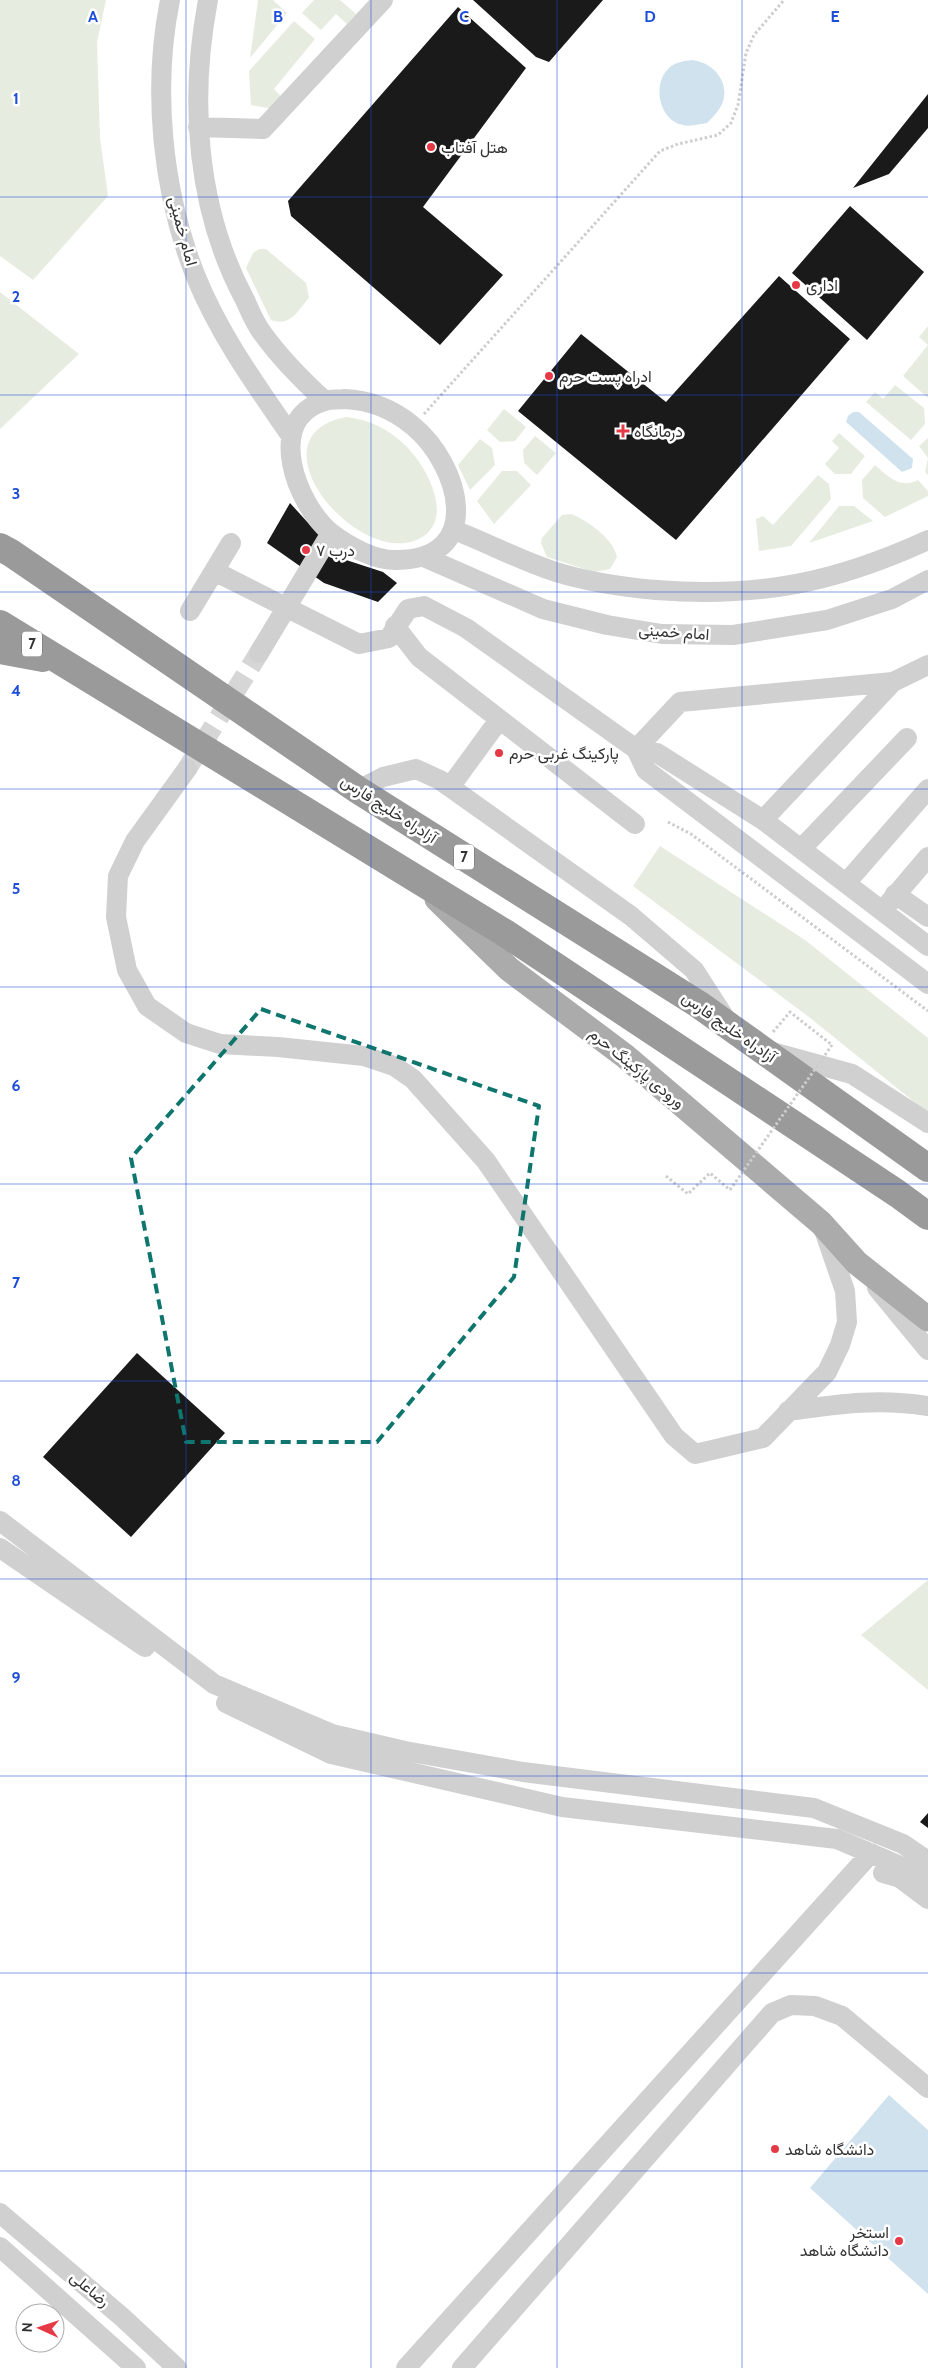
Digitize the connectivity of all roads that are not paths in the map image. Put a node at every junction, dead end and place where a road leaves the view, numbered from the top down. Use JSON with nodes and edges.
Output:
{"nodes":[{"id":1,"x":170,"y":0,"type":"edge"},
{"id":2,"x":208,"y":0,"type":"edge"},
{"id":3,"x":383,"y":0,"type":"edge"},
{"id":4,"x":198,"y":127,"type":"junction"},
{"id":5,"x":325,"y":401,"type":"junction"},
{"id":6,"x":291,"y":436,"type":"junction"},
{"id":7,"x":454,"y":530,"type":"junction"},
{"id":8,"x":330,"y":532,"type":"junction"},
{"id":9,"x":928,"y":540,"type":"edge"},
{"id":10,"x":231,"y":543,"type":"dead end"},
{"id":11,"x":4,"y":547,"type":"edge"},
{"id":12,"x":424,"y":557,"type":"junction"},
{"id":13,"x":214,"y":572,"type":"junction"},
{"id":14,"x":928,"y":580,"type":"edge"},
{"id":15,"x":287,"y":608,"type":"junction"},
{"id":16,"x":190,"y":611,"type":"dead end"},
{"id":17,"x":0,"y":624,"type":"edge"},
{"id":18,"x":395,"y":626,"type":"junction"},
{"id":19,"x":0,"y":650,"type":"edge"},
{"id":20,"x":259,"y":653,"type":"tunnel mouth"},
{"id":21,"x":64,"y":663,"type":"junction"},
{"id":22,"x":928,"y":664,"type":"edge"},
{"id":23,"x":893,"y":682,"type":"junction"},
{"id":24,"x":500,"y":720,"type":"junction"},
{"id":25,"x":906,"y":738,"type":"dead end"},
{"id":26,"x":636,"y":749,"type":"junction"},
{"id":27,"x":187,"y":769,"type":"tunnel mouth"},
{"id":28,"x":450,"y":787,"type":"junction"},
{"id":29,"x":928,"y":789,"type":"edge"},
{"id":30,"x":358,"y":790,"type":"junction"},
{"id":31,"x":763,"y":820,"type":"junction"},
{"id":32,"x":635,"y":824,"type":"dead end"},
{"id":33,"x":802,"y":848,"type":"junction"},
{"id":34,"x":928,"y":857,"type":"edge"},
{"id":35,"x":414,"y":876,"type":"junction"},
{"id":36,"x":846,"y":883,"type":"junction"},
{"id":37,"x":895,"y":894,"type":"junction"},
{"id":38,"x":882,"y":910,"type":"junction"},
{"id":39,"x":928,"y":917,"type":"edge"},
{"id":40,"x":928,"y":946,"type":"edge"},
{"id":41,"x":928,"y":984,"type":"edge"},
{"id":42,"x":732,"y":1028,"type":"junction"},
{"id":43,"x":759,"y":1048,"type":"junction"},
{"id":44,"x":928,"y":1122,"type":"edge"},
{"id":45,"x":928,"y":1168,"type":"edge"},
{"id":46,"x":928,"y":1216,"type":"edge"},
{"id":47,"x":821,"y":1223,"type":"junction"},
{"id":48,"x":857,"y":1263,"type":"junction"},
{"id":49,"x":928,"y":1320,"type":"edge"},
{"id":50,"x":928,"y":1350,"type":"edge"},
{"id":51,"x":928,"y":1406,"type":"edge"},
{"id":52,"x":788,"y":1411,"type":"junction"},
{"id":53,"x":0,"y":1521,"type":"edge"},
{"id":54,"x":0,"y":1548,"type":"edge"},
{"id":55,"x":865,"y":1859,"type":"junction"},
{"id":56,"x":928,"y":1861,"type":"edge"},
{"id":57,"x":928,"y":1878,"type":"edge"},
{"id":58,"x":928,"y":1899,"type":"edge"},
{"id":59,"x":928,"y":2088,"type":"edge"},
{"id":60,"x":0,"y":2213,"type":"edge"},
{"id":61,"x":0,"y":2247,"type":"edge"},
{"id":62,"x":136,"y":2368,"type":"edge"},
{"id":63,"x":177,"y":2368,"type":"edge"},
{"id":64,"x":406,"y":2368,"type":"edge"},
{"id":65,"x":462,"y":2368,"type":"edge"}],
"edges":[{"from":1,"to":6,"type":"street","name":"امام خمینی"},
{"from":2,"to":4,"type":"street","name":"امام خمینی"},
{"from":3,"to":4,"type":"street"},
{"from":4,"to":5,"type":"street","name":"امام خمینی"},
{"from":5,"to":6,"type":"street"},
{"from":5,"to":7,"type":"street"},
{"from":6,"to":8,"type":"street"},
{"from":7,"to":9,"type":"street"},
{"from":7,"to":12,"type":"street"},
{"from":8,"to":12,"type":"street"},
{"from":8,"to":15,"type":"street"},
{"from":10,"to":13,"type":"street"},
{"from":11,"to":30,"type":"highway","name":"آزادراه خلیج فارس","number":"7"},
{"from":12,"to":14,"type":"street","name":"امام خمینی"},
{"from":13,"to":15,"type":"street"},
{"from":13,"to":16,"type":"street"},
{"from":15,"to":18,"type":"street"},
{"from":15,"to":20,"type":"street"},
{"from":17,"to":21,"type":"highway","number":"7"},
{"from":18,"to":24,"type":"street"},
{"from":18,"to":26,"type":"street"},
{"from":19,"to":21,"type":"highway"},
{"from":21,"to":35,"type":"highway","number":"7"},
{"from":22,"to":23,"type":"street"},
{"from":23,"to":26,"type":"street"},
{"from":23,"to":31,"type":"street"},
{"from":24,"to":28,"type":"street"},
{"from":24,"to":32,"type":"street"},
{"from":25,"to":33,"type":"street"},
{"from":26,"to":31,"type":"street"},
{"from":26,"to":41,"type":"street"},
{"from":27,"to":52,"type":"street"},
{"from":28,"to":30,"type":"street"},
{"from":28,"to":42,"type":"street"},
{"from":29,"to":36,"type":"street"},
{"from":30,"to":42,"type":"highway","name":"آزادراه خلیج فارس","number":"7"},
{"from":31,"to":33,"type":"street"},
{"from":33,"to":36,"type":"street"},
{"from":34,"to":37,"type":"street"},
{"from":35,"to":46,"type":"highway","number":"7"},
{"from":35,"to":47,"type":"main road","name":"ورودی پارکینگ حرم"},
{"from":36,"to":38,"type":"street"},
{"from":37,"to":38,"type":"street"},
{"from":37,"to":39,"type":"street"},
{"from":38,"to":40,"type":"street"},
{"from":42,"to":43,"type":"highway","name":"آزادراه خلیج فارس","number":"7"},
{"from":43,"to":44,"type":"street"},
{"from":43,"to":45,"type":"highway","name":"آزادراه خلیج فارس","number":"7"},
{"from":47,"to":48,"type":"main road","name":"ورودی پارکینگ حرم"},
{"from":47,"to":52,"type":"street"},
{"from":48,"to":49,"type":"main road","name":"ورودی پارکینگ حرم"},
{"from":48,"to":50,"type":"street"},
{"from":51,"to":52,"type":"street"},
{"from":53,"to":56,"type":"street"},
{"from":54,"to":55,"type":"street"},
{"from":55,"to":57,"type":"street"},
{"from":55,"to":58,"type":"street"},
{"from":55,"to":64,"type":"street"},
{"from":59,"to":65,"type":"street"},
{"from":60,"to":63,"type":"street","name":"رضاعلی"},
{"from":61,"to":62,"type":"street","name":"رضاعلی"}]}
